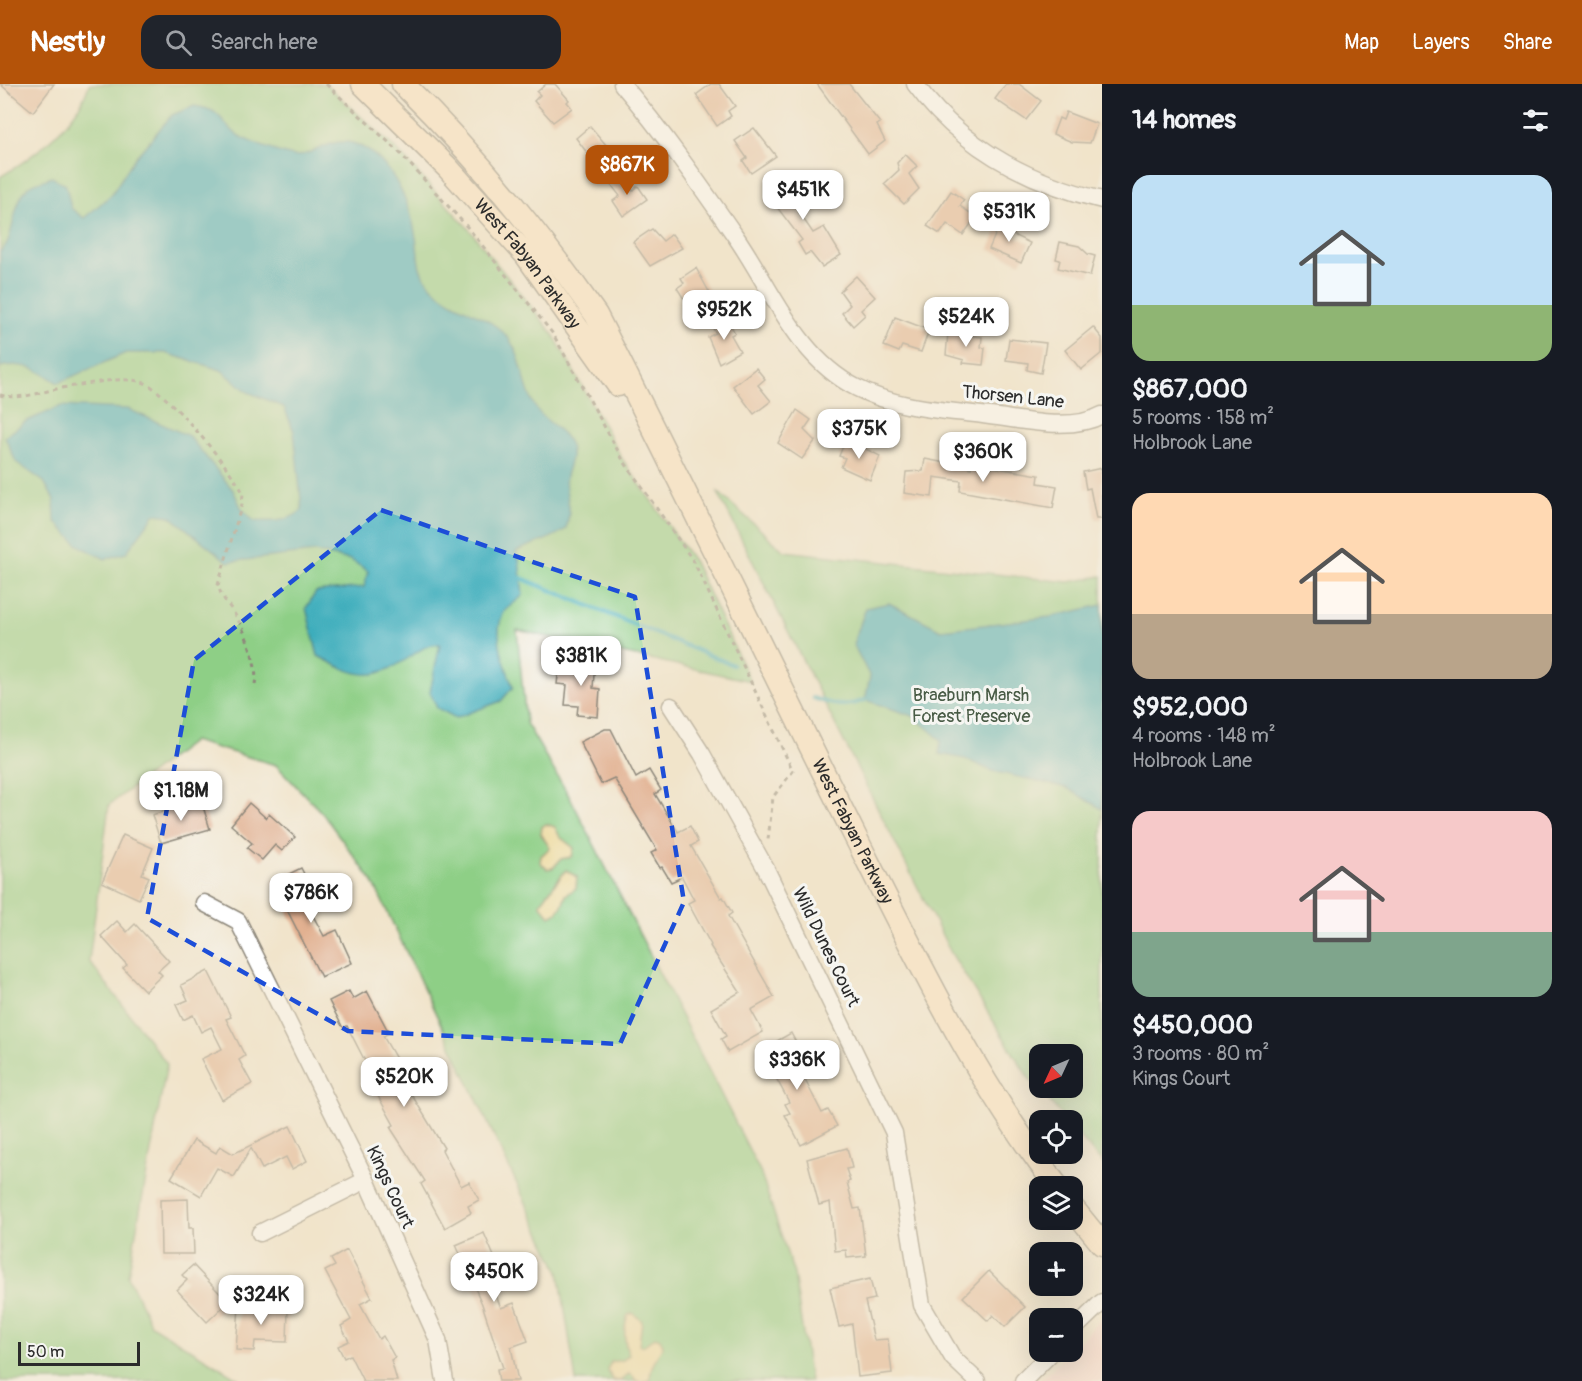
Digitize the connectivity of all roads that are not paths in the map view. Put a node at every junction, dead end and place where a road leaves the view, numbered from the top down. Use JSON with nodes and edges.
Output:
{"nodes":[{"id":1,"x":363,"y":84,"type":"edge"},
{"id":2,"x":403,"y":84,"type":"edge"},
{"id":3,"x":622,"y":84,"type":"edge"},
{"id":4,"x":915,"y":84,"type":"edge"},
{"id":5,"x":1102,"y":200,"type":"edge"},
{"id":6,"x":1102,"y":415,"type":"edge"},
{"id":7,"x":672,"y":462,"type":"junction"},
{"id":8,"x":671,"y":706,"type":"dead end"},
{"id":9,"x":204,"y":903,"type":"dead end"},
{"id":10,"x":1050,"y":1176,"type":"edge"},
{"id":11,"x":366,"y":1180,"type":"junction"},
{"id":12,"x":1083,"y":1221,"type":"edge"},
{"id":13,"x":260,"y":1233,"type":"dead end"},
{"id":14,"x":1102,"y":1244,"type":"edge"},
{"id":15,"x":1102,"y":1302,"type":"edge"},
{"id":16,"x":1083,"y":1320,"type":"edge"},
{"id":17,"x":1042,"y":1362,"type":"edge"},
{"id":18,"x":446,"y":1381,"type":"edge"},
{"id":19,"x":977,"y":1381,"type":"edge"},
{"id":20,"x":1023,"y":1381,"type":"edge"}],
"edges":[{"from":1,"to":7,"type":"main road","name":"West Fabyan Parkway"},
{"from":2,"to":7,"type":"main road","name":"West Fabyan Parkway"},
{"from":3,"to":6,"type":"street","name":"Thorsen Lane"},
{"from":4,"to":5,"type":"street"},
{"from":7,"to":10,"type":"main road","name":"West Fabyan Parkway"},
{"from":8,"to":19,"type":"street","name":"Wild Dunes Court"},
{"from":9,"to":11,"type":"street","name":"Kings Court"},
{"from":11,"to":13,"type":"street"},
{"from":11,"to":18,"type":"street","name":"Kings Court"},
{"from":12,"to":14,"type":"main road"},
{"from":15,"to":16,"type":"street"},
{"from":17,"to":20,"type":"street"}]}
